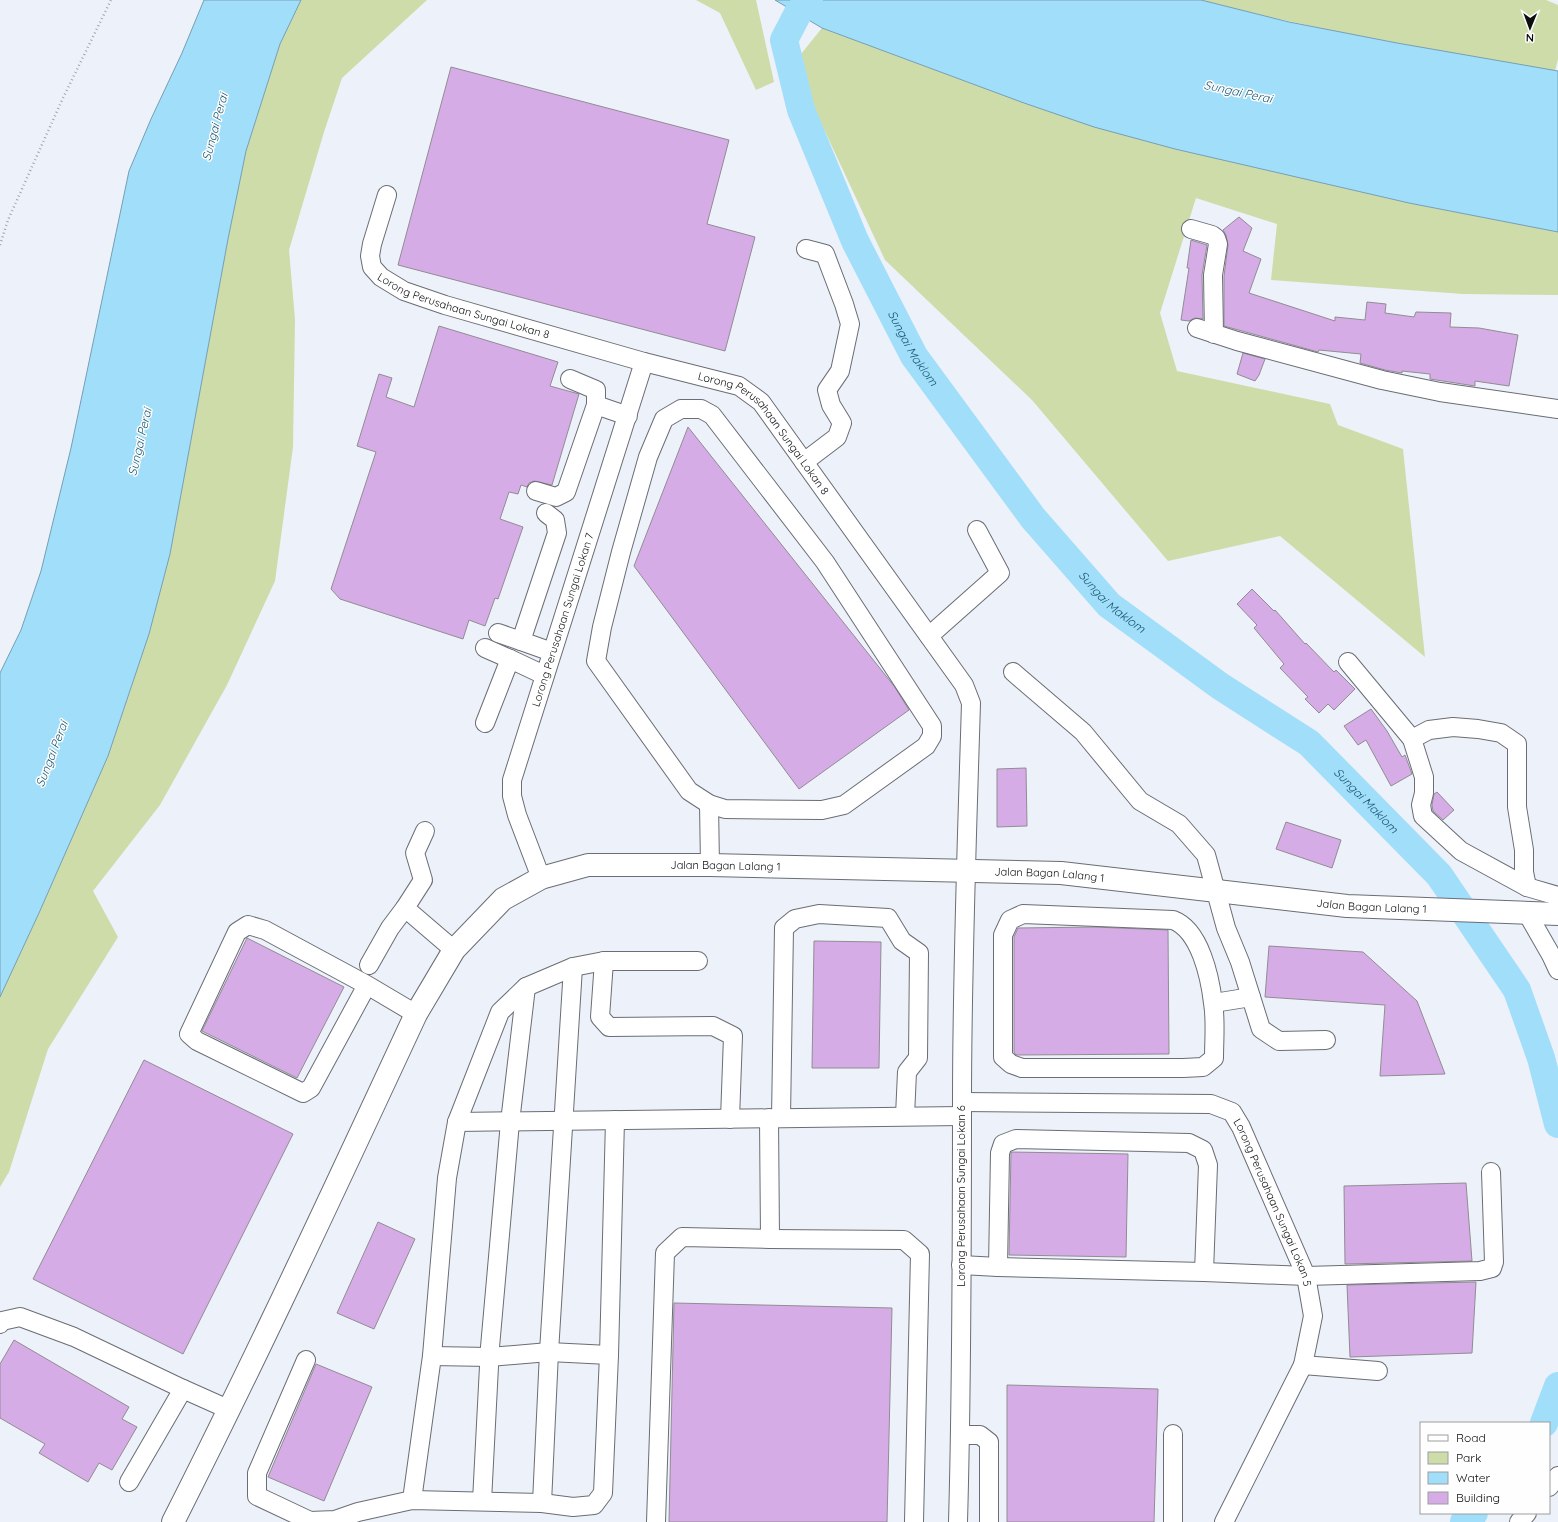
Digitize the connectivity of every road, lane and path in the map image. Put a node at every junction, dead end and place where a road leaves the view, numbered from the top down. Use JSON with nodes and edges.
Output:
{"nodes":[{"id":1,"x":111,"y":0,"type":"edge"},
{"id":2,"x":387,"y":195,"type":"dead end"},
{"id":3,"x":1191,"y":229,"type":"dead end"},
{"id":4,"x":0,"y":245,"type":"edge"},
{"id":5,"x":806,"y":249,"type":"dead end"},
{"id":6,"x":1197,"y":328,"type":"dead end"},
{"id":7,"x":1214,"y":334,"type":"junction"},
{"id":8,"x":644,"y":362,"type":"junction"},
{"id":9,"x":570,"y":379,"type":"dead end"},
{"id":10,"x":596,"y":405,"type":"junction"},
{"id":11,"x":1558,"y":409,"type":"edge"},
{"id":12,"x":628,"y":416,"type":"junction"},
{"id":13,"x":804,"y":462,"type":"junction"},
{"id":14,"x":536,"y":491,"type":"dead end"},
{"id":15,"x":546,"y":513,"type":"dead end"},
{"id":16,"x":977,"y":530,"type":"dead end"},
{"id":17,"x":498,"y":633,"type":"dead end"},
{"id":18,"x":929,"y":636,"type":"junction"},
{"id":19,"x":521,"y":641,"type":"junction"},
{"id":20,"x":485,"y":648,"type":"dead end"},
{"id":21,"x":552,"y":652,"type":"junction"},
{"id":22,"x":510,"y":659,"type":"junction"},
{"id":23,"x":1348,"y":662,"type":"dead end"},
{"id":24,"x":1013,"y":672,"type":"dead end"},
{"id":25,"x":544,"y":675,"type":"junction"},
{"id":26,"x":485,"y":723,"type":"dead end"},
{"id":27,"x":1412,"y":739,"type":"junction"},
{"id":28,"x":709,"y":804,"type":"junction"},
{"id":29,"x":425,"y":831,"type":"dead end"},
{"id":30,"x":710,"y":865,"type":"junction"},
{"id":31,"x":966,"y":870,"type":"junction"},
{"id":32,"x":541,"y":878,"type":"junction"},
{"id":33,"x":1527,"y":887,"type":"junction"},
{"id":34,"x":1215,"y":891,"type":"junction"},
{"id":35,"x":1558,"y":896,"type":"edge"},
{"id":36,"x":405,"y":908,"type":"junction"},
{"id":37,"x":1523,"y":913,"type":"junction"},
{"id":38,"x":1558,"y":914,"type":"edge"},
{"id":39,"x":454,"y":950,"type":"junction"},
{"id":40,"x":604,"y":961,"type":"junction"},
{"id":41,"x":698,"y":961,"type":"dead end"},
{"id":42,"x":369,"y":965,"type":"dead end"},
{"id":43,"x":573,"y":967,"type":"junction"},
{"id":44,"x":1558,"y":970,"type":"edge"},
{"id":45,"x":367,"y":985,"type":"junction"},
{"id":46,"x":526,"y":987,"type":"junction"},
{"id":47,"x":1251,"y":997,"type":"junction"},
{"id":48,"x":1214,"y":1003,"type":"junction"},
{"id":49,"x":416,"y":1014,"type":"junction"},
{"id":50,"x":1326,"y":1040,"type":"dead end"},
{"id":51,"x":962,"y":1109,"type":"junction"},
{"id":52,"x":905,"y":1116,"type":"junction"},
{"id":53,"x":775,"y":1118,"type":"junction"},
{"id":54,"x":730,"y":1119,"type":"junction"},
{"id":55,"x":615,"y":1120,"type":"junction"},
{"id":56,"x":565,"y":1121,"type":"junction"},
{"id":57,"x":457,"y":1122,"type":"junction"},
{"id":58,"x":510,"y":1122,"type":"junction"},
{"id":59,"x":1491,"y":1172,"type":"dead end"},
{"id":60,"x":770,"y":1238,"type":"junction"},
{"id":61,"x":961,"y":1265,"type":"junction"},
{"id":62,"x":998,"y":1267,"type":"junction"},
{"id":63,"x":1204,"y":1272,"type":"junction"},
{"id":64,"x":1306,"y":1276,"type":"junction"},
{"id":65,"x":0,"y":1324,"type":"edge"},
{"id":66,"x":549,"y":1352,"type":"junction"},
{"id":67,"x":609,"y":1355,"type":"junction"},
{"id":68,"x":432,"y":1356,"type":"junction"},
{"id":69,"x":490,"y":1357,"type":"junction"},
{"id":70,"x":306,"y":1360,"type":"dead end"},
{"id":71,"x":1303,"y":1365,"type":"junction"},
{"id":72,"x":1378,"y":1371,"type":"dead end"},
{"id":73,"x":182,"y":1389,"type":"junction"},
{"id":74,"x":230,"y":1410,"type":"junction"},
{"id":75,"x":1173,"y":1434,"type":"dead end"},
{"id":76,"x":960,"y":1435,"type":"junction"},
{"id":77,"x":1558,"y":1476,"type":"edge"},
{"id":78,"x":129,"y":1482,"type":"dead end"},
{"id":79,"x":1550,"y":1486,"type":"edge"},
{"id":80,"x":412,"y":1500,"type":"junction"},
{"id":81,"x":482,"y":1501,"type":"junction"},
{"id":82,"x":542,"y":1503,"type":"junction"},
{"id":83,"x":1526,"y":1514,"type":"edge"},
{"id":84,"x":173,"y":1522,"type":"edge"},
{"id":85,"x":656,"y":1522,"type":"edge"},
{"id":86,"x":914,"y":1522,"type":"edge"},
{"id":87,"x":958,"y":1522,"type":"edge"},
{"id":88,"x":988,"y":1522,"type":"edge"},
{"id":89,"x":1173,"y":1522,"type":"edge"},
{"id":90,"x":1224,"y":1522,"type":"edge"},
{"id":91,"x":1519,"y":1522,"type":"edge"}],
"edges":[{"from":1,"to":4,"type":"path"},
{"from":2,"to":8,"type":"street","name":"Lorong Perusahaan Sungai Lokan 8"},
{"from":3,"to":7,"type":"street"},
{"from":5,"to":13,"type":"street"},
{"from":6,"to":7,"type":"street"},
{"from":7,"to":11,"type":"street"},
{"from":8,"to":12,"type":"street","name":"Lorong Perusahaan Sungai Lokan 7"},
{"from":8,"to":13,"type":"street","name":"Lorong Perusahaan Sungai Lokan 8"},
{"from":9,"to":10,"type":"street"},
{"from":10,"to":12,"type":"street"},
{"from":10,"to":14,"type":"street"},
{"from":12,"to":21,"type":"street","name":"Lorong Perusahaan Sungai Lokan 7"},
{"from":13,"to":18,"type":"street","name":"Lorong Perusahaan Sungai Lokan 8"},
{"from":15,"to":19,"type":"street"},
{"from":16,"to":18,"type":"street"},
{"from":17,"to":19,"type":"street"},
{"from":18,"to":31,"type":"street","name":"Lorong Perusahaan Sungai Lokan 8"},
{"from":19,"to":21,"type":"street"},
{"from":20,"to":22,"type":"street"},
{"from":21,"to":25,"type":"street","name":"Lorong Perusahaan Sungai Lokan 7"},
{"from":22,"to":25,"type":"street"},
{"from":22,"to":26,"type":"street"},
{"from":23,"to":27,"type":"street"},
{"from":24,"to":34,"type":"street"},
{"from":25,"to":32,"type":"street","name":"Lorong Perusahaan Sungai Lokan 7"},
{"from":27,"to":33,"type":"street"},
{"from":27,"to":33,"type":"street"},
{"from":28,"to":28,"type":"street"},
{"from":28,"to":30,"type":"street"},
{"from":29,"to":36,"type":"street"},
{"from":30,"to":31,"type":"main road","name":"Jalan Bagan Lalang 1"},
{"from":30,"to":32,"type":"main road","name":"Jalan Bagan Lalang 1"},
{"from":31,"to":34,"type":"main road","name":"Jalan Bagan Lalang 1"},
{"from":31,"to":51,"type":"street","name":"Lorong Perusahaan Sungai Lokan 6"},
{"from":32,"to":39,"type":"main road","name":"Jalan Bagan Lalang 1"},
{"from":33,"to":35,"type":"street"},
{"from":34,"to":37,"type":"main road","name":"Jalan Bagan Lalang 1"},
{"from":34,"to":47,"type":"street"},
{"from":36,"to":39,"type":"street"},
{"from":36,"to":42,"type":"street"},
{"from":37,"to":38,"type":"main road","name":"Jalan Bagan Lalang 1"},
{"from":37,"to":44,"type":"street"},
{"from":39,"to":49,"type":"main road","name":"Jalan Bagan Lalang 1"},
{"from":40,"to":41,"type":"street"},
{"from":40,"to":43,"type":"street"},
{"from":40,"to":54,"type":"street"},
{"from":43,"to":46,"type":"street"},
{"from":43,"to":56,"type":"street"},
{"from":45,"to":45,"type":"street"},
{"from":45,"to":49,"type":"street"},
{"from":46,"to":57,"type":"street"},
{"from":46,"to":58,"type":"street"},
{"from":47,"to":48,"type":"street"},
{"from":47,"to":50,"type":"street"},
{"from":48,"to":48,"type":"street"},
{"from":49,"to":74,"type":"main road","name":"Jalan Bagan Lalang 1"},
{"from":51,"to":52,"type":"street","name":"Lorong Perusahaan Sungai Lokan 5"},
{"from":51,"to":61,"type":"street","name":"Lorong Perusahaan Sungai Lokan 6"},
{"from":51,"to":64,"type":"street","name":"Lorong Perusahaan Sungai Lokan 5"},
{"from":52,"to":53,"type":"street","name":"Lorong Perusahaan Sungai Lokan 5"},
{"from":52,"to":53,"type":"street"},
{"from":53,"to":54,"type":"street","name":"Lorong Perusahaan Sungai Lokan 5"},
{"from":53,"to":60,"type":"street"},
{"from":54,"to":55,"type":"street","name":"Lorong Perusahaan Sungai Lokan 5"},
{"from":55,"to":56,"type":"street","name":"Lorong Perusahaan Sungai Lokan 5"},
{"from":55,"to":67,"type":"street"},
{"from":56,"to":58,"type":"street","name":"Lorong Perusahaan Sungai Lokan 5"},
{"from":56,"to":66,"type":"street"},
{"from":57,"to":58,"type":"street","name":"Lorong Perusahaan Sungai Lokan 5"},
{"from":57,"to":68,"type":"street"},
{"from":58,"to":69,"type":"street"},
{"from":59,"to":64,"type":"street"},
{"from":60,"to":85,"type":"street"},
{"from":60,"to":86,"type":"street"},
{"from":61,"to":62,"type":"street"},
{"from":61,"to":76,"type":"street","name":"Lorong Perusahaan Sungai Lokan 6"},
{"from":62,"to":63,"type":"street"},
{"from":62,"to":63,"type":"street"},
{"from":63,"to":64,"type":"street"},
{"from":64,"to":71,"type":"street","name":"Lorong Perusahaan Sungai Lokan 5"},
{"from":65,"to":73,"type":"street"},
{"from":66,"to":67,"type":"street"},
{"from":66,"to":69,"type":"street"},
{"from":66,"to":82,"type":"street"},
{"from":67,"to":82,"type":"street"},
{"from":68,"to":69,"type":"street"},
{"from":68,"to":80,"type":"street"},
{"from":69,"to":81,"type":"street"},
{"from":70,"to":80,"type":"street"},
{"from":71,"to":72,"type":"street"},
{"from":71,"to":90,"type":"street","name":"Lorong Perusahaan Sungai Lokan 5"},
{"from":73,"to":74,"type":"street"},
{"from":73,"to":78,"type":"street"},
{"from":74,"to":84,"type":"main road","name":"Jalan Bagan Lalang 1"},
{"from":75,"to":89,"type":"street"},
{"from":76,"to":87,"type":"street","name":"Lorong Perusahaan Sungai Lokan 6"},
{"from":76,"to":88,"type":"street"},
{"from":77,"to":79,"type":"street"},
{"from":80,"to":81,"type":"street"},
{"from":81,"to":82,"type":"street"},
{"from":83,"to":91,"type":"street"}]}
